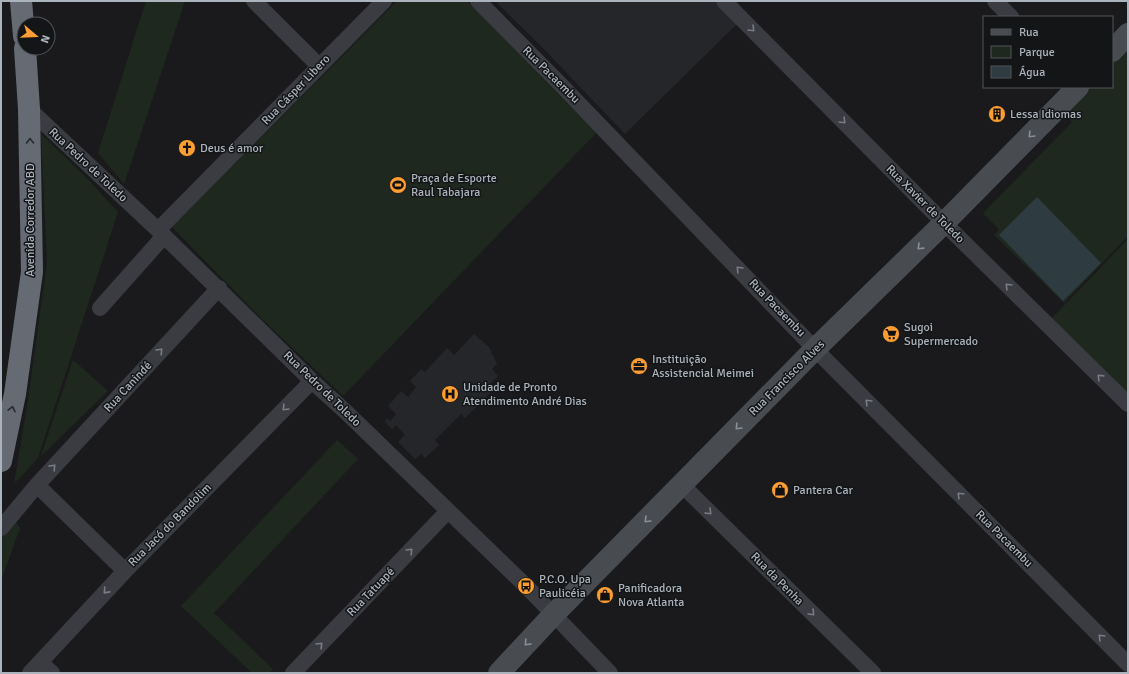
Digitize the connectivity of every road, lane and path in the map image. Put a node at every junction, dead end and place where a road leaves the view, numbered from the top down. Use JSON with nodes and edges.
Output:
{"nodes":[{"id":1,"x":21,"y":1,"type":"edge"},
{"id":2,"x":254,"y":1,"type":"edge"},
{"id":3,"x":384,"y":1,"type":"edge"},
{"id":4,"x":478,"y":1,"type":"edge"},
{"id":5,"x":724,"y":1,"type":"edge"},
{"id":6,"x":995,"y":1,"type":"edge"},
{"id":7,"x":22,"y":16,"type":"edge"},
{"id":8,"x":1010,"y":16,"type":"edge"},
{"id":9,"x":1128,"y":34,"type":"edge"},
{"id":10,"x":1113,"y":50,"type":"edge"},
{"id":11,"x":26,"y":56,"type":"edge"},
{"id":12,"x":320,"y":66,"type":"junction"},
{"id":13,"x":1077,"y":88,"type":"edge"},
{"id":14,"x":30,"y":109,"type":"junction"},
{"id":15,"x":944,"y":223,"type":"junction"},
{"id":16,"x":161,"y":233,"type":"junction"},
{"id":17,"x":218,"y":288,"type":"junction"},
{"id":18,"x":100,"y":308,"type":"dead end"},
{"id":19,"x":815,"y":348,"type":"junction"},
{"id":20,"x":312,"y":381,"type":"junction"},
{"id":21,"x":1128,"y":404,"type":"edge"},
{"id":22,"x":1,"y":461,"type":"edge"},
{"id":23,"x":37,"y":485,"type":"junction"},
{"id":24,"x":682,"y":485,"type":"junction"},
{"id":25,"x":448,"y":511,"type":"junction"},
{"id":26,"x":1,"y":528,"type":"edge"},
{"id":27,"x":125,"y":571,"type":"junction"},
{"id":28,"x":554,"y":614,"type":"junction"},
{"id":29,"x":1128,"y":664,"type":"edge"},
{"id":30,"x":41,"y":670,"type":"edge"},
{"id":31,"x":293,"y":673,"type":"edge"},
{"id":32,"x":499,"y":673,"type":"edge"},
{"id":33,"x":610,"y":673,"type":"edge"},
{"id":34,"x":873,"y":673,"type":"edge"}],
"edges":[{"from":1,"to":7,"type":"highway"},
{"from":2,"to":12,"type":"street"},
{"from":3,"to":12,"type":"street","name":"Rua Cásper Libero"},
{"from":19,"to":4,"type":"street","name":"Rua Pacaembu","one_way":true},
{"from":5,"to":15,"type":"street","name":"Rua Xavier de Toledo","one_way":true},
{"from":6,"to":8,"type":"street"},
{"from":9,"to":10,"type":"street"},
{"from":11,"to":14,"type":"highway","name":"Avenida Corredor ABD"},
{"from":12,"to":16,"type":"street","name":"Rua Cásper Libero"},
{"from":13,"to":15,"type":"street","name":"Rua Francisco Alves","one_way":true},
{"from":14,"to":16,"type":"street","name":"Rua Pedro de Toledo"},
{"from":22,"to":14,"type":"highway","name":"Avenida Corredor ABD","one_way":true},
{"from":15,"to":19,"type":"street","name":"Rua Francisco Alves","one_way":true},
{"from":21,"to":15,"type":"street","name":"Rua Xavier de Toledo","one_way":true},
{"from":16,"to":17,"type":"street","name":"Rua Pedro de Toledo"},
{"from":16,"to":18,"type":"street","name":"Rua Cásper Libero"},
{"from":17,"to":20,"type":"street","name":"Rua Pedro de Toledo"},
{"from":23,"to":17,"type":"street","name":"Rua Canindé","one_way":true},
{"from":19,"to":24,"type":"street","name":"Rua Francisco Alves","one_way":true},
{"from":29,"to":19,"type":"street","name":"Rua Pacaembu","one_way":true},
{"from":20,"to":25,"type":"street","name":"Rua Pedro de Toledo"},
{"from":20,"to":27,"type":"street","name":"Rua Jacó do Bandolim","one_way":true},
{"from":23,"to":26,"type":"street","name":"Rua Canindé"},
{"from":23,"to":27,"type":"street"},
{"from":24,"to":28,"type":"street","name":"Rua Francisco Alves","one_way":true},
{"from":24,"to":34,"type":"street","name":"Rua da Penha","one_way":true},
{"from":25,"to":28,"type":"street","name":"Rua Pedro de Toledo"},
{"from":31,"to":25,"type":"street","name":"Rua Tatuapé","one_way":true},
{"from":27,"to":30,"type":"street","name":"Rua Jacó do Bandolim","one_way":true},
{"from":28,"to":32,"type":"street","name":"Rua Francisco Alves","one_way":true},
{"from":28,"to":33,"type":"street","name":"Rua Pedro de Toledo"}]}
